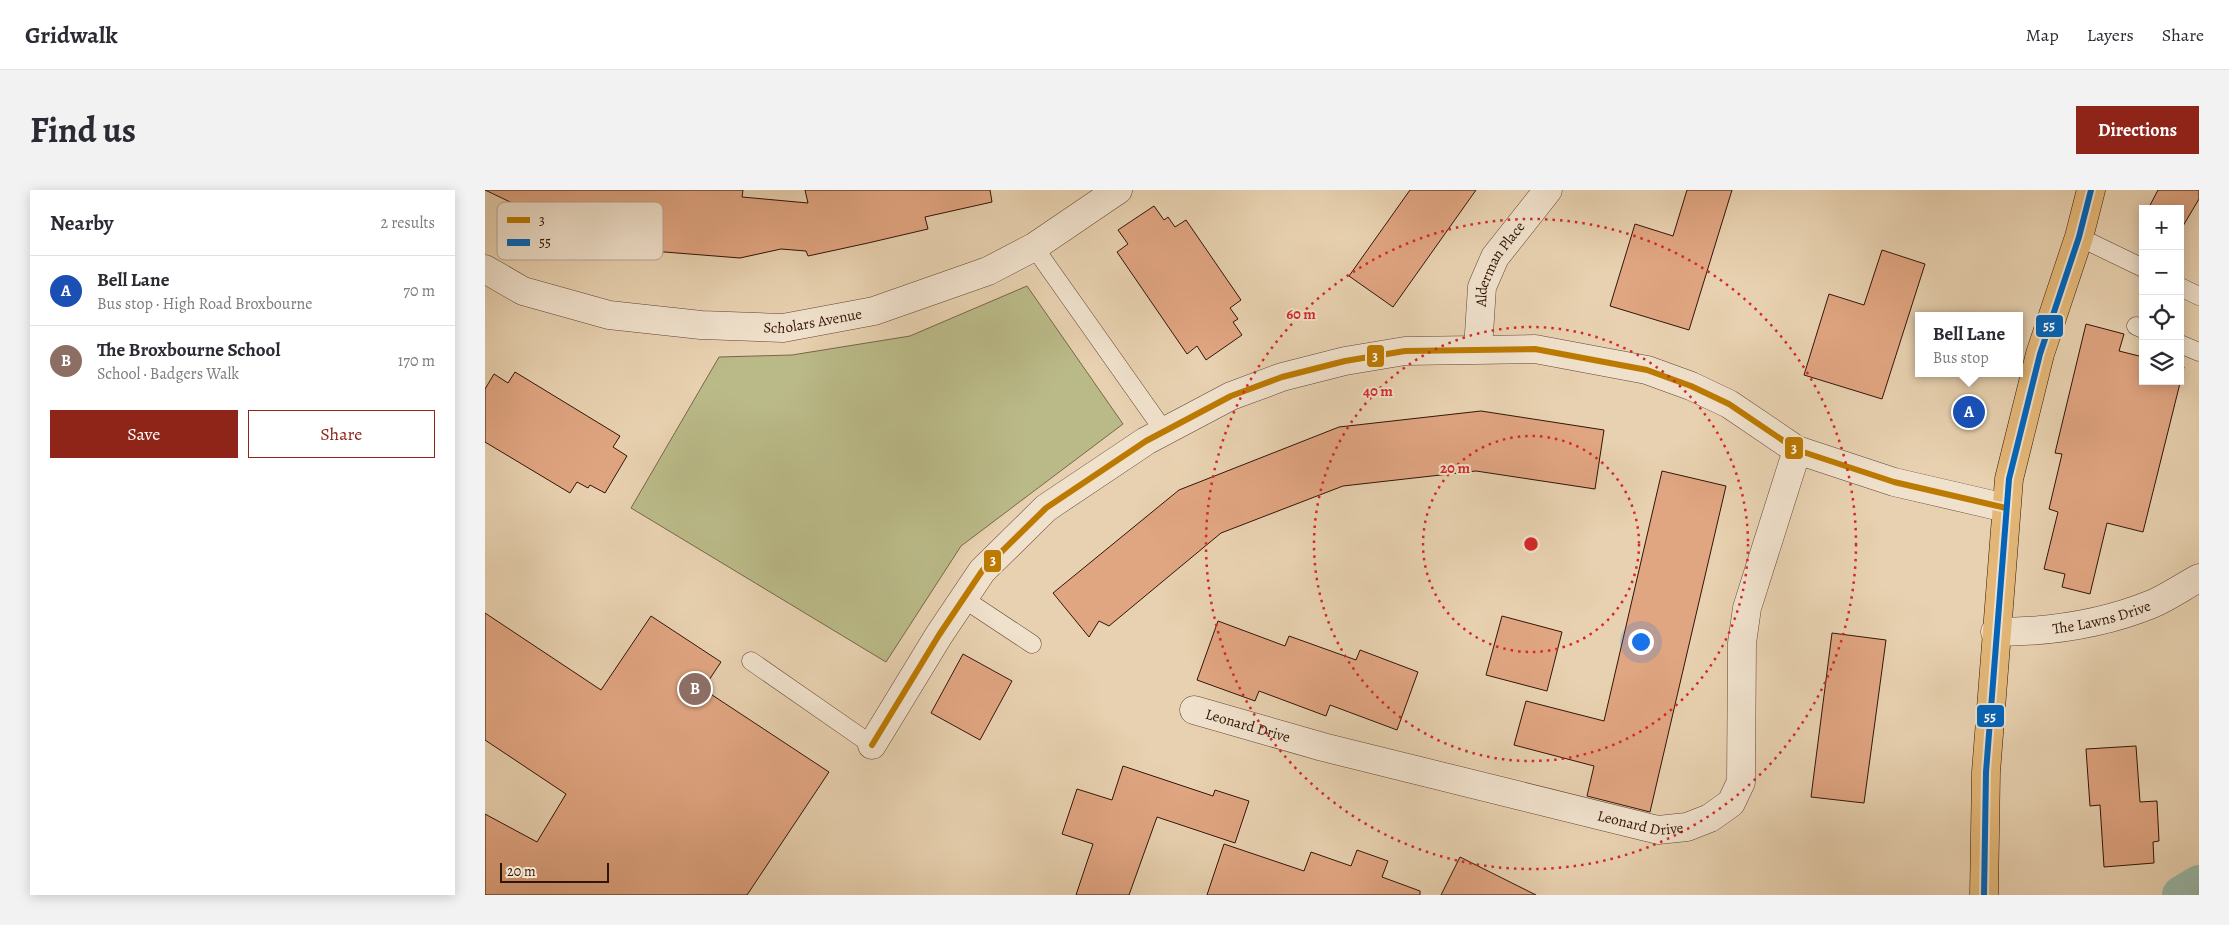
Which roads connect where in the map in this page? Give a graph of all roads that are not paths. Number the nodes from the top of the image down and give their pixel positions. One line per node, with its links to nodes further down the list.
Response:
1 (1118, 190): 5 (street, Scholars Avenue)
2 (1548, 190): 11 (street, Alderman Place)
3 (2091, 190): 4 (main road)
4 (2079, 236): 6 (lane); 15 (main road)
5 (1034, 247): 7 (street, Scholars Avenue); 13 (lane)
6 (2139, 266)
7 (485, 269)
8 (2184, 289): 9 (lane)
9 (2199, 296)
10 (2184, 346): 12 (lane)
11 (1478, 349): 13 (street); 14 (street)
12 (2199, 352)
13 (1164, 431): 17 (street)
14 (1797, 450): 15 (street); 21 (street, Leonard Drive)
15 (2006, 508): 18 (main road)
16 (2199, 578): 18 (street, The Lawns Drive)
17 (964, 599): 19 (lane); 22 (street)
18 (1995, 632): 23 (main road)
19 (1033, 644)
20 (751, 661): 22 (lane)
21 (1194, 710)
22 (872, 745)
23 (1984, 895)

